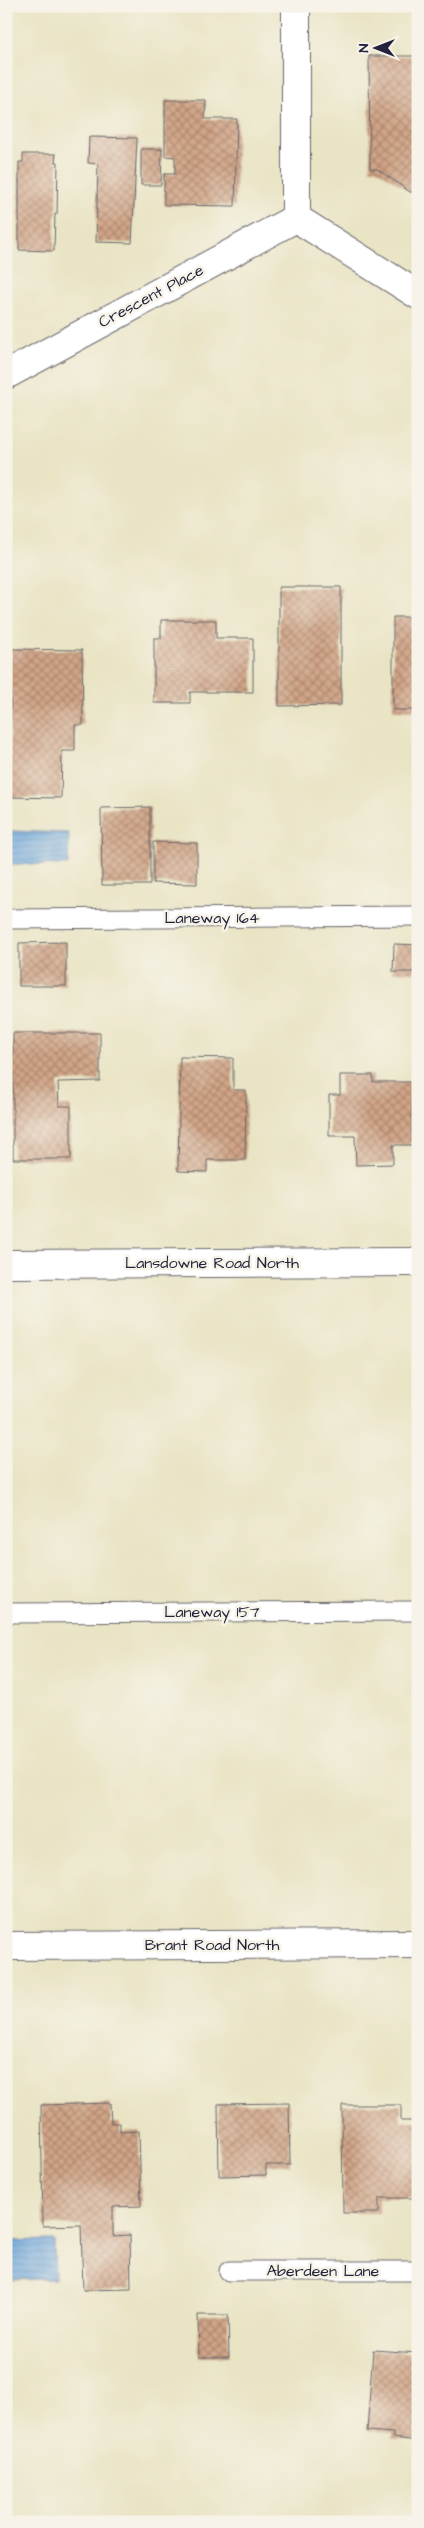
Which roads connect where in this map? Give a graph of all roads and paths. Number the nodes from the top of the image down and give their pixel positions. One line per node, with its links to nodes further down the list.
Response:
1 (296, 6): 2 (street)
2 (296, 218): 3 (street); 4 (street, Crescent Place)
3 (418, 295)
4 (6, 375)
5 (418, 916): 6 (lane, Laneway 164)
6 (6, 920)
7 (418, 1262): 8 (street, Lansdowne Road North)
8 (6, 1264)
9 (418, 1611): 10 (lane, Laneway 157)
10 (6, 1613)
11 (418, 1944): 12 (street, Brant Road North)
12 (6, 1946)
13 (229, 2271): 14 (lane, Aberdeen Lane)
14 (418, 2271)

